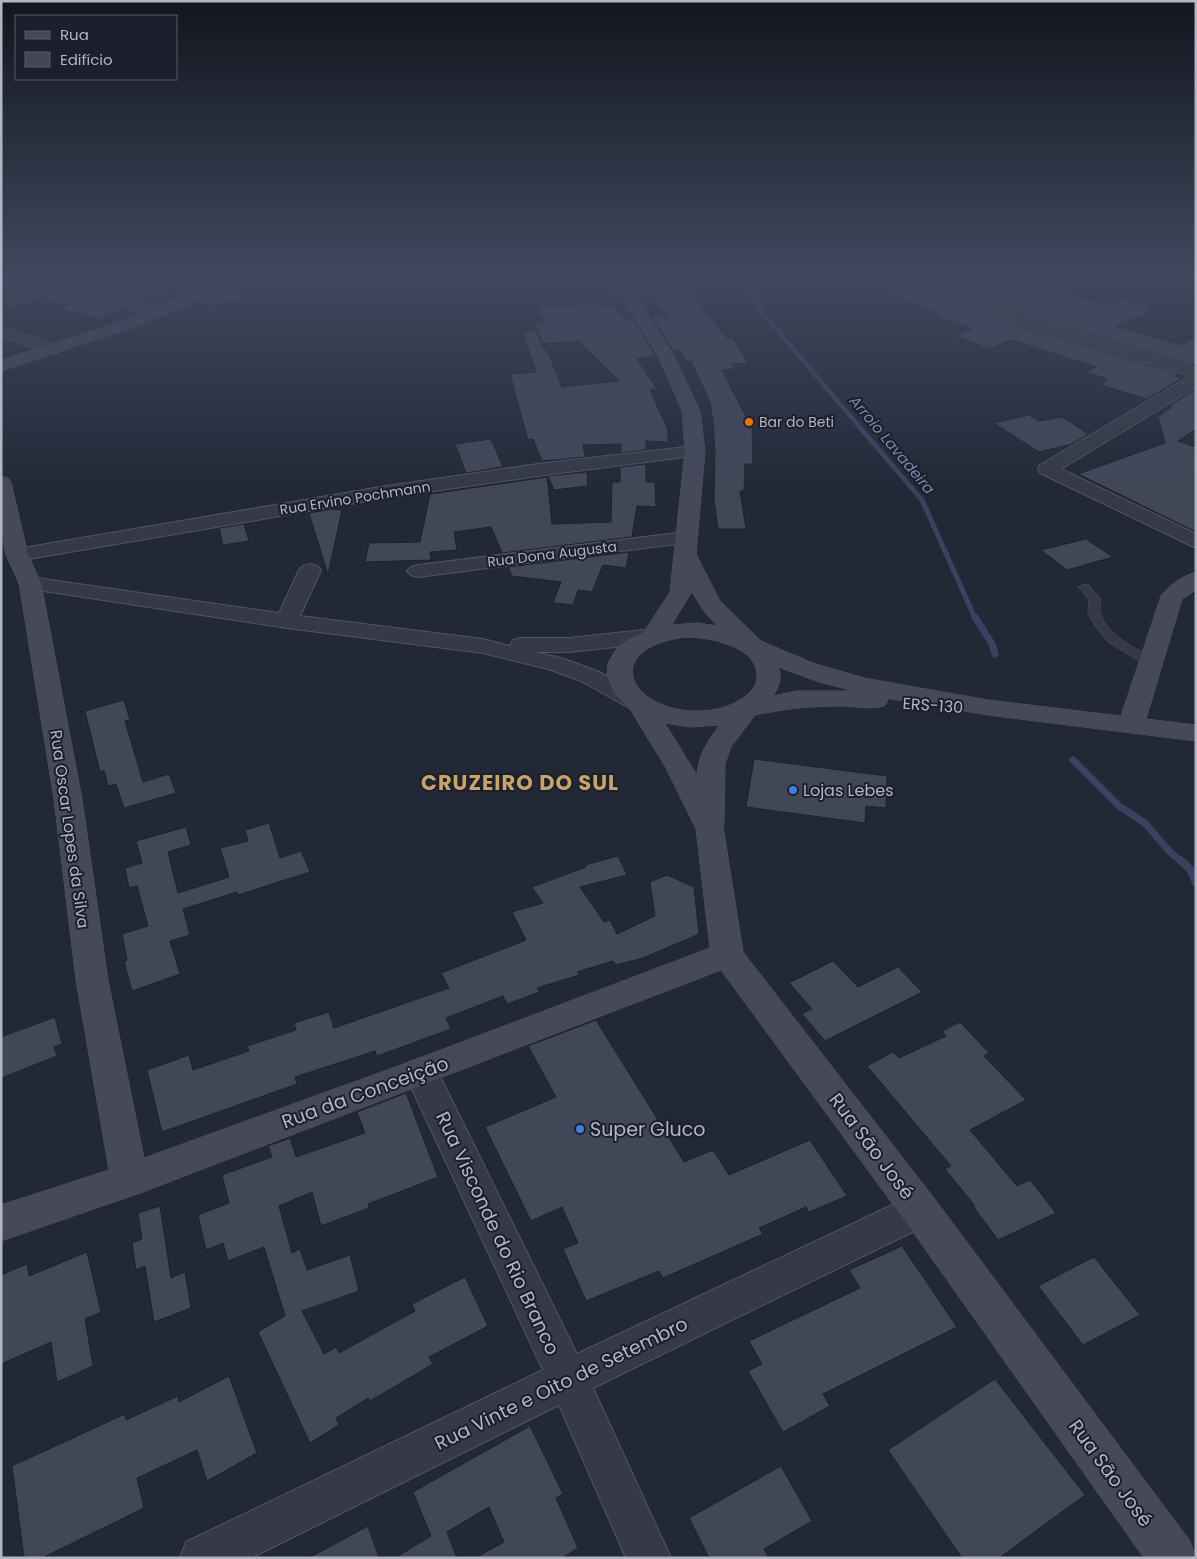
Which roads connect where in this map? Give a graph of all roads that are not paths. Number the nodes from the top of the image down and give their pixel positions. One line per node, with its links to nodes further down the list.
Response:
1 (43, 346): 5 (street)
2 (62, 346): 5 (main road)
3 (660, 346): 9 (main road)
4 (1106, 346): 7 (street)
5 (53, 349): 6 (main road)
6 (1, 366)
7 (1196, 373)
8 (1196, 380): 11 (street)
9 (695, 451): 12 (main road); 13 (street, Rua Ervino Pochmann)
10 (1, 482): 13 (main road, Rua Oscar Lopes da Silva)
11 (1196, 542)
12 (685, 546): 15 (street, Rua Dona Augusta); 20 (main road); 22 (main road)
13 (17, 556): 16 (main road, Rua Oscar Lopes da Silva)
14 (310, 570): 19 (street)
15 (418, 571)
16 (30, 583): 19 (street); 32 (main road, Rua Oscar Lopes da Silva)
17 (1191, 586): 23 (main road)
18 (1085, 587): 23 (lane)
19 (287, 621): 21 (street)
20 (653, 636): 21 (street); 22 (main road); 24 (main road)
21 (483, 646): 24 (street)
22 (753, 648): 25 (main road); 26 (main road, ERS-130)
23 (1150, 662): 27 (main road)
24 (640, 704): 25 (main road); 29 (main road, Rua São José)
25 (746, 709): 26 (main road, ERS-130); 29 (main road)
26 (999, 710): 27 (main road)
27 (1131, 726): 28 (main road)
28 (1196, 734)
29 (710, 829): 30 (main road, Rua São José)
30 (727, 955): 31 (main road, Rua da Conceição); 33 (main road, Rua São José)
31 (421, 1072): 32 (main road, Rua da Conceição); 35 (street, Rua Visconde do Rio Branco)
32 (130, 1180): 34 (main road, Rua da Conceição)
33 (920, 1210): 35 (street, Rua Vinte e Oito de Setembro); 38 (main road, Rua São José)
34 (1, 1223)
35 (568, 1379): 36 (street, Rua Vinte e Oito de Setembro); 37 (street, Rua Visconde do Rio Branco)
36 (202, 1558)
37 (649, 1558)
38 (1173, 1558)

